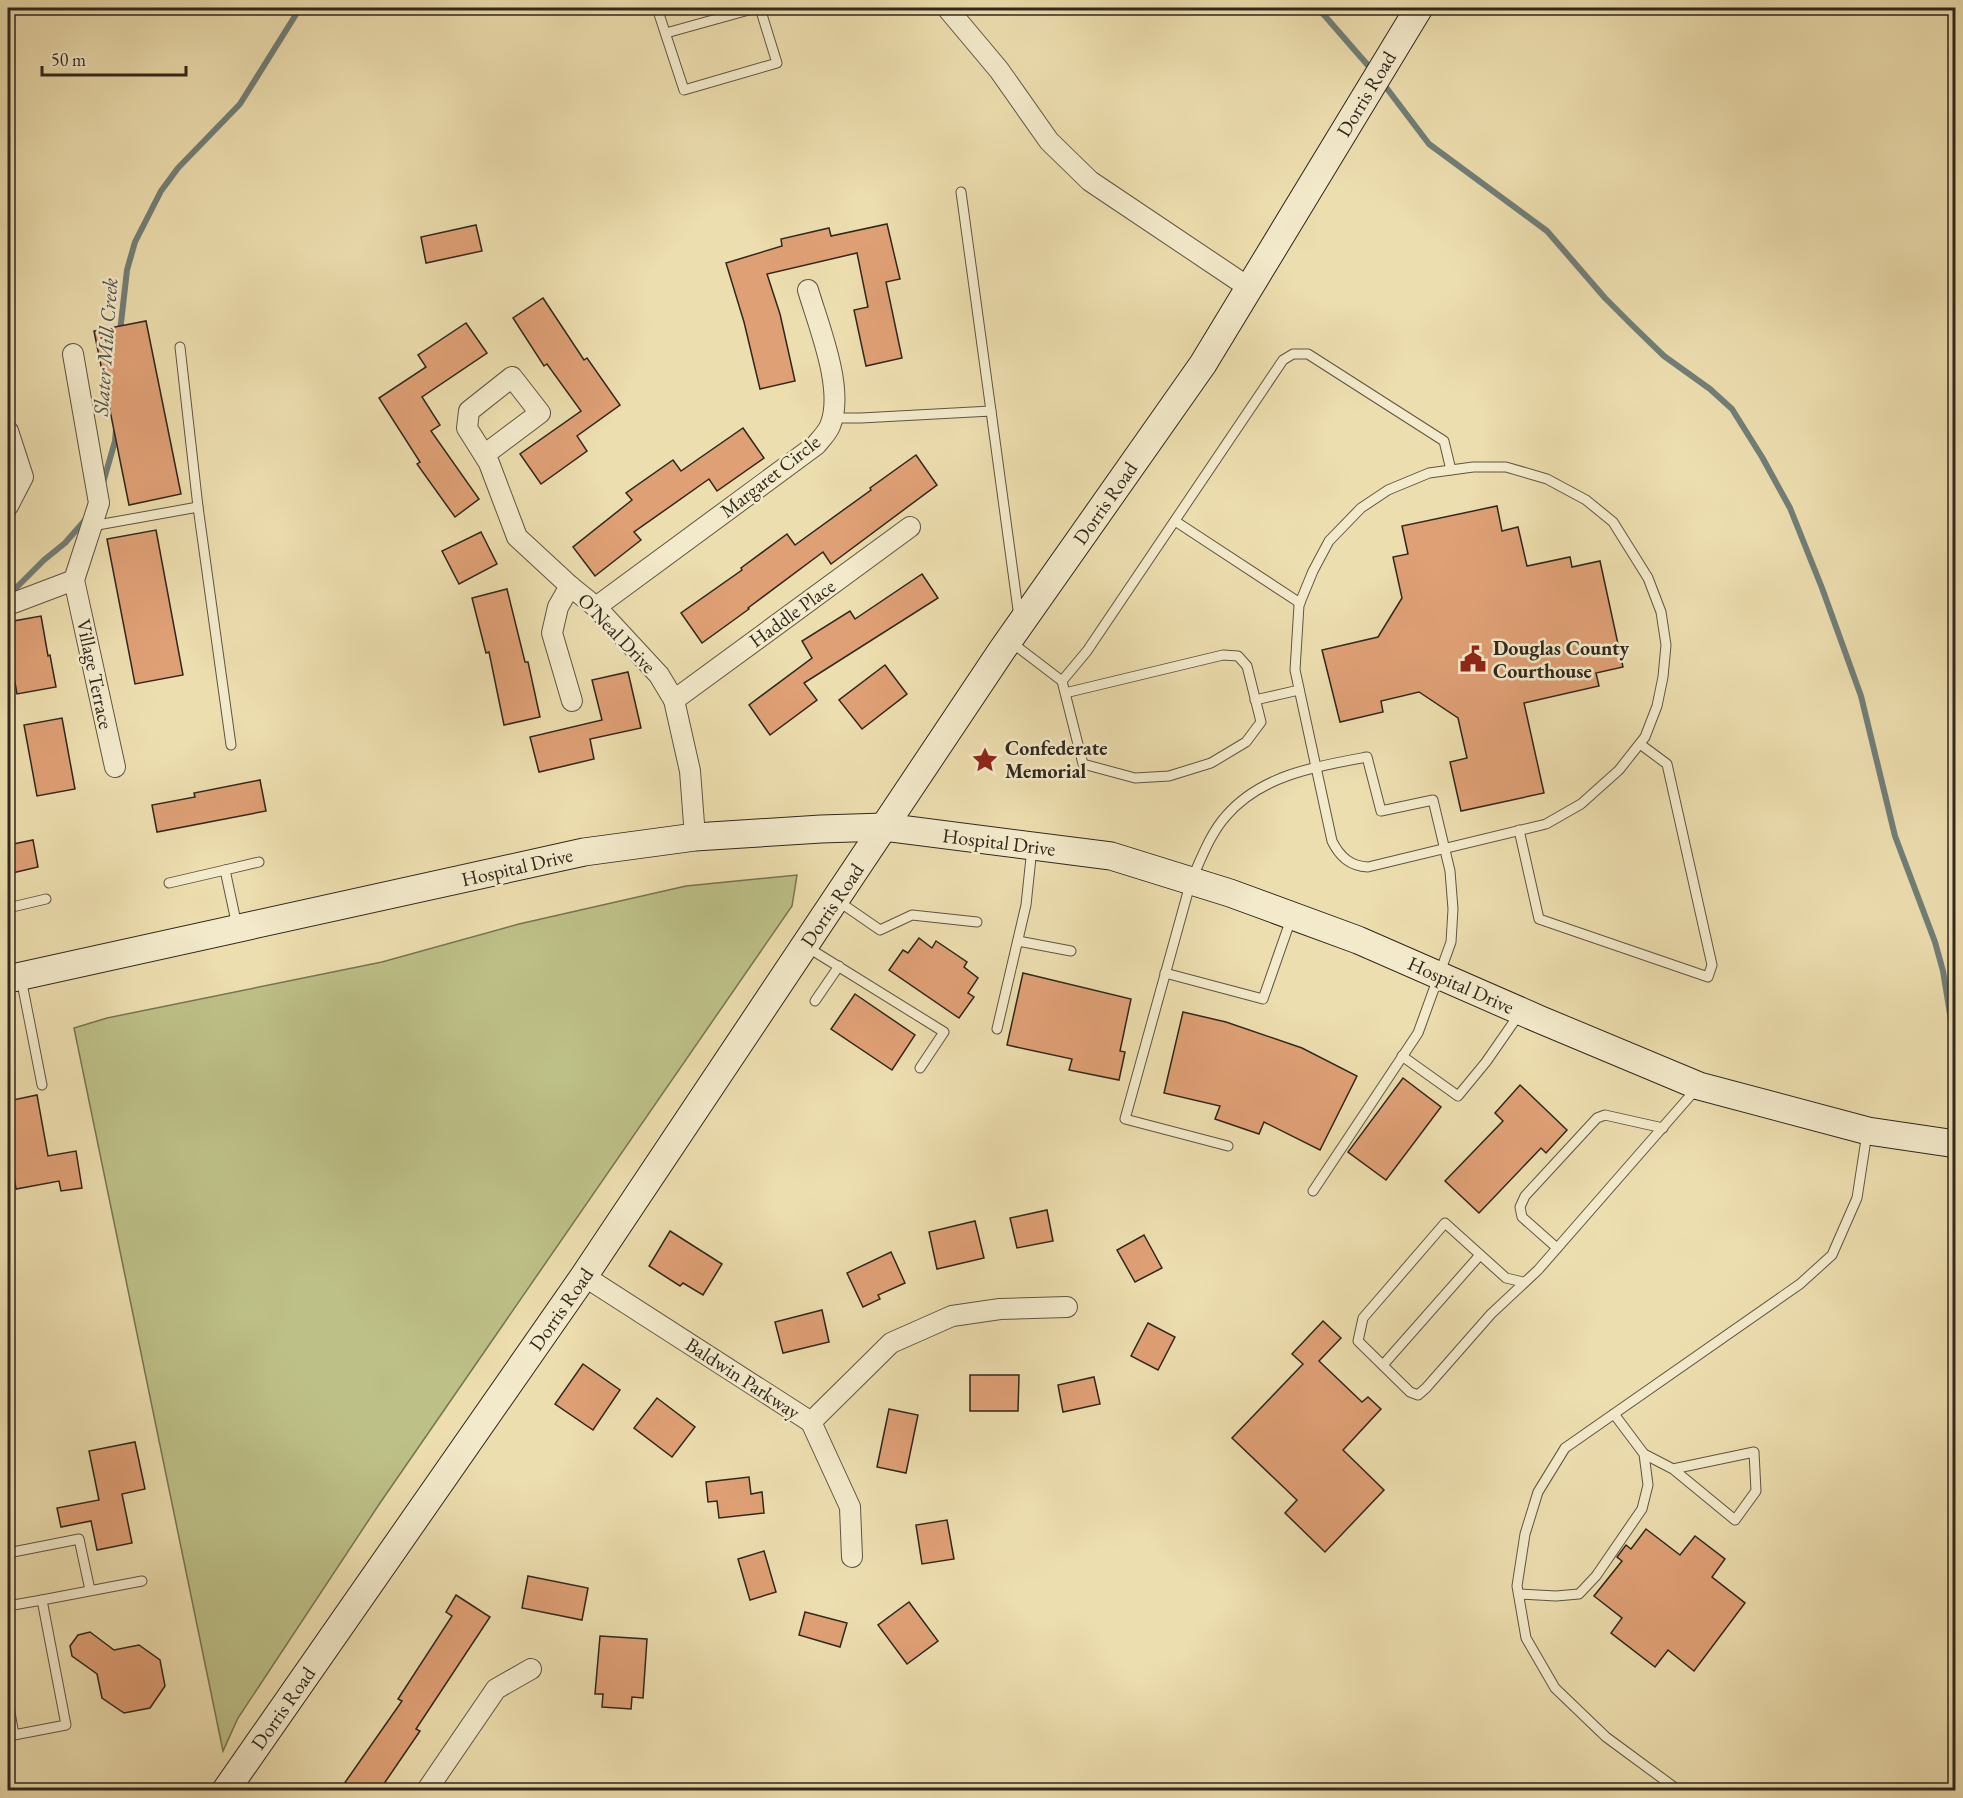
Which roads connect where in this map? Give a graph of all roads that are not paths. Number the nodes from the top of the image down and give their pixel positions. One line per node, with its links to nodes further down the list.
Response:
1 (657, 8): 5 (lane)
2 (758, 8): 5 (lane); 5 (lane)
3 (948, 8): 7 (street)
4 (1419, 8): 7 (street, Dorris Road)
5 (666, 33)
6 (961, 192): 11 (lane)
7 (1248, 287): 26 (street, Dorris Road)
8 (808, 290): 12 (street, Margaret Circle)
9 (180, 347): 17 (lane)
10 (73, 354): 19 (street)
11 (991, 411): 12 (lane); 26 (lane)
12 (831, 418): 25 (street, Margaret Circle)
13 (8, 431): 16 (street)
14 (484, 455): 22 (street, O'Neal Drive)
15 (1451, 470): 18 (lane); 23 (lane); 33 (lane)
16 (8, 506)
17 (198, 507): 19 (lane); 34 (lane)
18 (1175, 520): 23 (lane); 27 (lane)
19 (92, 526): 21 (street)
20 (910, 527): 30 (street, Haddle Place)
21 (74, 580): 24 (street); 36 (street, Village Terrace)
22 (570, 586): 25 (street, O'Neal Drive); 32 (street)
23 (1300, 603): 28 (lane)
24 (8, 605)
25 (596, 607): 30 (street, O'Neal Drive)
26 (1014, 633): 27 (lane); 37 (street, Dorris Road)
27 (1062, 681): 29 (lane)
28 (1299, 690): 31 (lane); 35 (lane)
29 (1065, 693): 31 (lane); 31 (lane)
30 (674, 700): 39 (street, O'Neal Drive)
31 (1255, 700)
32 (572, 701)
33 (1640, 744): 38 (lane); 38 (lane)
34 (231, 745)
35 (1316, 766): 41 (lane); 41 (lane); 44 (lane)
36 (115, 767)
37 (884, 827): 39 (street, Hospital Drive); 40 (street, Hospital Drive); 47 (street, Dorris Road)
38 (1520, 830): 41 (lane)
39 (695, 837): 51 (street, Hospital Drive)
40 (1033, 846): 44 (street, Hospital Drive); 52 (lane)
41 (1445, 849): 57 (lane)
42 (259, 862): 43 (lane)
43 (225, 870): 45 (lane); 51 (lane)
44 (1191, 881): 49 (street, Hospital Drive); 56 (lane)
45 (169, 883)
46 (46, 899): 48 (lane)
47 (836, 900): 50 (lane); 53 (street, Dorris Road)
48 (8, 908)
49 (1292, 916): 56 (lane); 57 (street, Hospital Drive)
50 (977, 922)
51 (237, 929): 58 (street, Hospital Drive)
52 (1018, 941): 54 (lane); 61 (lane)
53 (805, 945): 55 (lane); 73 (street, Dorris Road)
54 (1071, 951)
55 (838, 966): 59 (lane); 63 (lane)
56 (1165, 972): 69 (lane)
57 (1438, 975): 60 (street, Hospital Drive); 62 (lane)
58 (14, 977): 64 (lane)
59 (815, 1001)
60 (1521, 1011): 62 (lane); 65 (street, Hospital Drive)
61 (997, 1029)
62 (1402, 1056): 70 (lane)
63 (920, 1068)
64 (42, 1085)
65 (1699, 1086): 66 (lane); 67 (street, Hospital Drive)
66 (1663, 1128): 71 (lane); 71 (lane)
67 (1868, 1131): 68 (street, Hospital Drive); 77 (lane)
68 (1956, 1144)
69 (1227, 1146)
70 (1313, 1191)
71 (1557, 1248): 74 (lane)
72 (1480, 1255): 74 (lane); 76 (lane); 76 (lane)
73 (584, 1276): 78 (street, Baldwin Parkway); 90 (street, Dorris Road)
74 (1523, 1282): 76 (lane)
75 (1067, 1307): 78 (street)
76 (1383, 1365)
77 (1614, 1414): 79 (lane); 85 (lane)
78 (811, 1422): 82 (street, Baldwin Parkway)
79 (1644, 1454): 80 (lane); 85 (lane)
80 (1672, 1469): 80 (lane)
81 (8, 1553): 84 (lane)
82 (852, 1557)
83 (142, 1581): 84 (lane)
84 (90, 1590): 86 (lane)
85 (1519, 1594): 92 (lane)
86 (42, 1600): 87 (lane); 89 (lane)
87 (8, 1606)
88 (531, 1669): 91 (street)
89 (8, 1701)
90 (226, 1791)
91 (427, 1791)
92 (1678, 1791)

